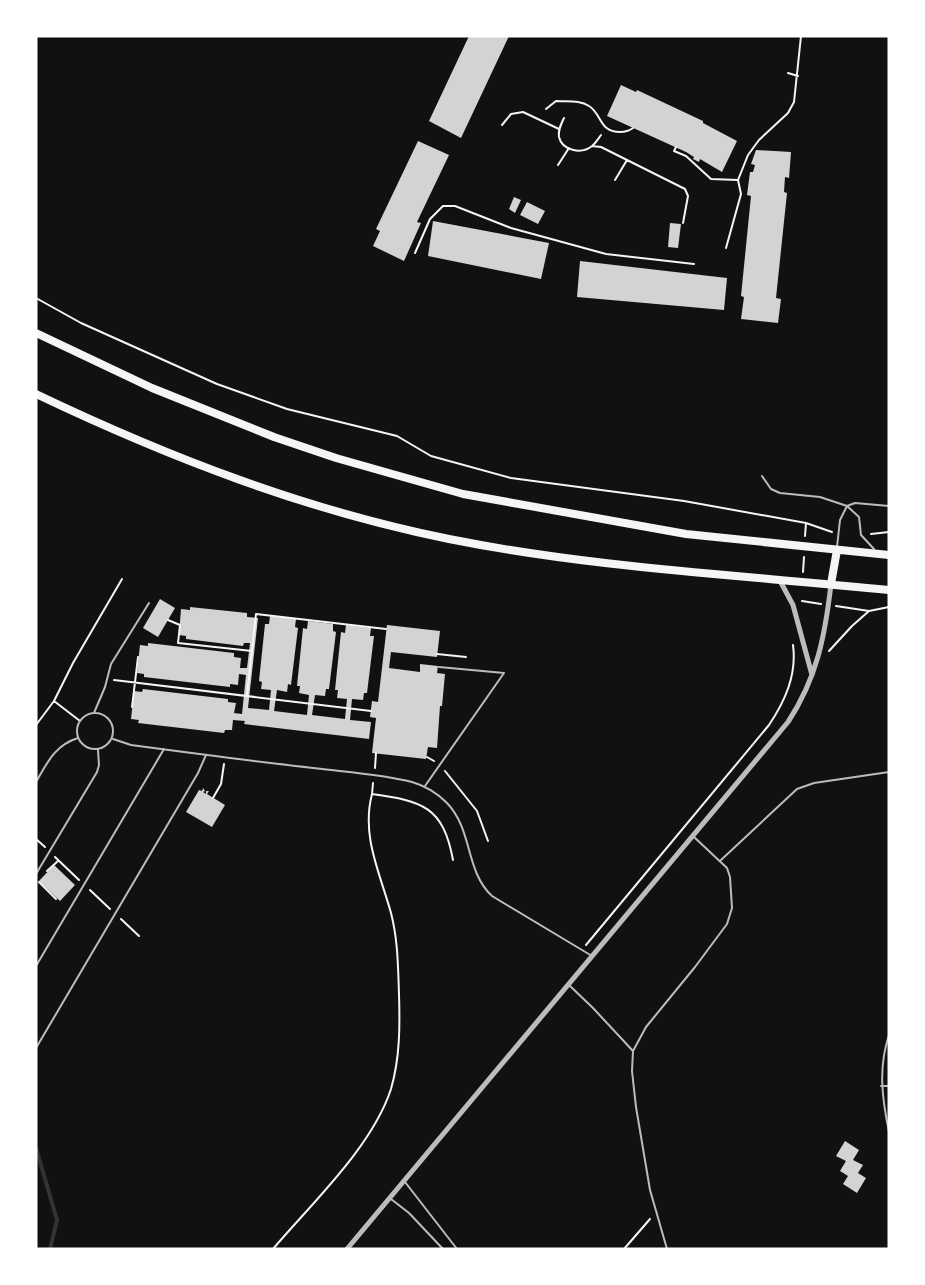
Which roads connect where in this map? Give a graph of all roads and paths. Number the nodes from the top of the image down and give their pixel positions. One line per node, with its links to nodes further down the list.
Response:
1 (801, 36): 3 (path)
2 (788, 73): 3 (path)
3 (798, 76): 16 (path)
4 (546, 109): 7 (path)
5 (564, 118): 8 (path)
6 (502, 125): 8 (path)
7 (633, 128)
8 (559, 129): 12 (path)
9 (601, 135): 10 (path)
10 (592, 146): 12 (path); 13 (path)
11 (676, 147): 16 (path)
12 (569, 148): 14 (path)
13 (627, 160): 15 (path); 17 (path)
14 (558, 165)
15 (615, 180)
16 (738, 180): 18 (path)
17 (683, 223)
18 (726, 248)
19 (415, 253): 20 (path)
20 (694, 264)
21 (36, 298): 27 (path)
22 (36, 333): 31 (highway)
23 (36, 394): 36 (highway)
24 (762, 476): 25 (lane)
25 (847, 506): 26 (lane); 29 (lane); 30 (lane)
26 (889, 506)
27 (806, 522): 29 (path); 31 (path)
28 (888, 532): 30 (path)
29 (839, 535): 32 (lane)
30 (861, 535): 33 (lane)
31 (804, 548): 32 (highway); 37 (path)
32 (837, 550): 33 (highway); 38 (highway)
33 (878, 554): 34 (highway)
34 (889, 555)
35 (122, 579): 56 (path)
36 (778, 579): 37 (highway); 41 (street)
37 (802, 582): 38 (highway); 41 (path)
38 (831, 584): 39 (highway); 50 (street)
39 (889, 590)
40 (149, 603): 53 (lane)
41 (793, 605): 52 (street)
42 (889, 608): 50 (path)
43 (168, 620): 46 (path)
44 (386, 629): 46 (path)
45 (793, 640): 86 (path)
46 (252, 651): 55 (path)
47 (437, 654): 49 (path)
48 (138, 657): 54 (path)
49 (466, 657)
50 (817, 663): 52 (street)
51 (439, 667): 70 (lane)
52 (812, 676): 77 (street)
53 (107, 680): 54 (path); 59 (lane)
54 (135, 683): 55 (path); 57 (path)
55 (247, 696): 58 (path)
56 (54, 701): 60 (path); 61 (path)
57 (132, 707)
58 (370, 711)
59 (94, 713): 60 (lane); 63 (lane)
60 (80, 721): 62 (lane)
61 (36, 725)
62 (78, 738): 65 (lane); 73 (lane)
63 (112, 739): 64 (lane); 65 (lane)
64 (164, 749): 67 (lane); 88 (lane)
65 (98, 750): 82 (lane)
66 (376, 753): 72 (path)
67 (206, 755): 68 (lane); 91 (lane)
68 (225, 757): 72 (lane); 76 (path)
69 (427, 757): 70 (path)
70 (439, 764): 74 (lane); 78 (path)
71 (889, 772): 81 (lane)
72 (374, 776): 74 (lane); 75 (path)
73 (36, 782)
74 (425, 786): 86 (lane)
75 (372, 794): 80 (path); 99 (path)
76 (213, 798)
77 (693, 835): 81 (lane); 87 (street)
78 (488, 841)
79 (58, 860): 83 (path)
80 (453, 860)
81 (721, 860): 92 (lane)
82 (36, 874)
83 (45, 874)
84 (38, 881): 85 (path)
85 (56, 899)
86 (582, 949): 87 (lane)
87 (592, 956): 89 (street)
88 (36, 966)
89 (568, 984): 92 (lane); 96 (street)
90 (889, 1035): 93 (lane)
91 (36, 1048)
92 (633, 1051): 98 (lane)
93 (881, 1086): 94 (lane); 95 (lane)
94 (889, 1086)
95 (889, 1131)
96 (403, 1180): 97 (street); 102 (lane)
97 (389, 1197): 100 (street); 101 (lane)
98 (658, 1217): 103 (path); 104 (lane)
99 (273, 1249)
100 (347, 1249)
101 (443, 1249)
102 (457, 1249)
103 (624, 1249)
104 (667, 1249)

